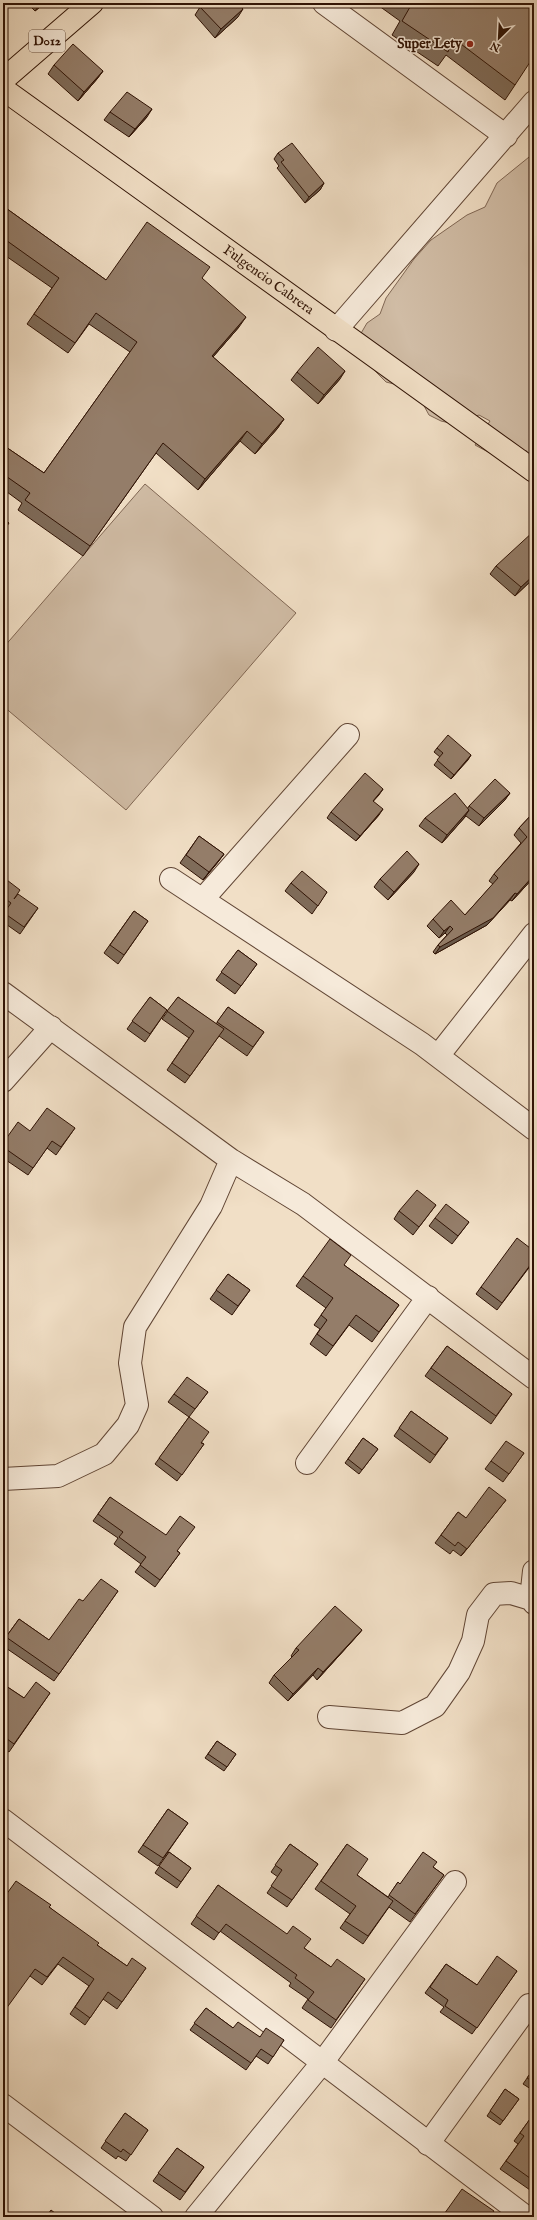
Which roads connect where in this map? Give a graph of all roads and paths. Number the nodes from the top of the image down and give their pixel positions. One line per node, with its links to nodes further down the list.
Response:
1 (92, 3): 3 (main road, D012)
2 (324, 3): 6 (street)
3 (3, 80)
4 (3, 90): 7 (main road, Fulgencio Cabrera)
5 (534, 102): 6 (street)
6 (506, 136): 7 (street)
7 (336, 330): 8 (main road, Fulgencio Cabrera)
8 (534, 471)
9 (348, 735): 11 (street)
10 (171, 879): 11 (street)
11 (203, 899): 15 (street)
12 (534, 934): 15 (street)
13 (3, 993): 14 (street)
14 (51, 1027): 16 (street); 18 (street)
15 (438, 1056): 17 (street)
16 (3, 1081)
17 (534, 1129)
18 (231, 1160): 19 (street); 22 (street)
19 (428, 1297): 20 (street); 21 (street)
20 (534, 1378)
21 (307, 1463)
22 (3, 1478)
23 (534, 1571): 24 (street)
24 (533, 1601): 25 (street)
25 (329, 1717)
26 (3, 1820): 29 (street)
27 (455, 1882): 29 (street)
28 (529, 2005): 31 (street)
29 (322, 2063): 31 (street); 33 (street)
30 (3, 2105): 32 (street)
31 (428, 2144): 34 (street)
32 (152, 2217)
33 (196, 2217)
34 (526, 2217)

